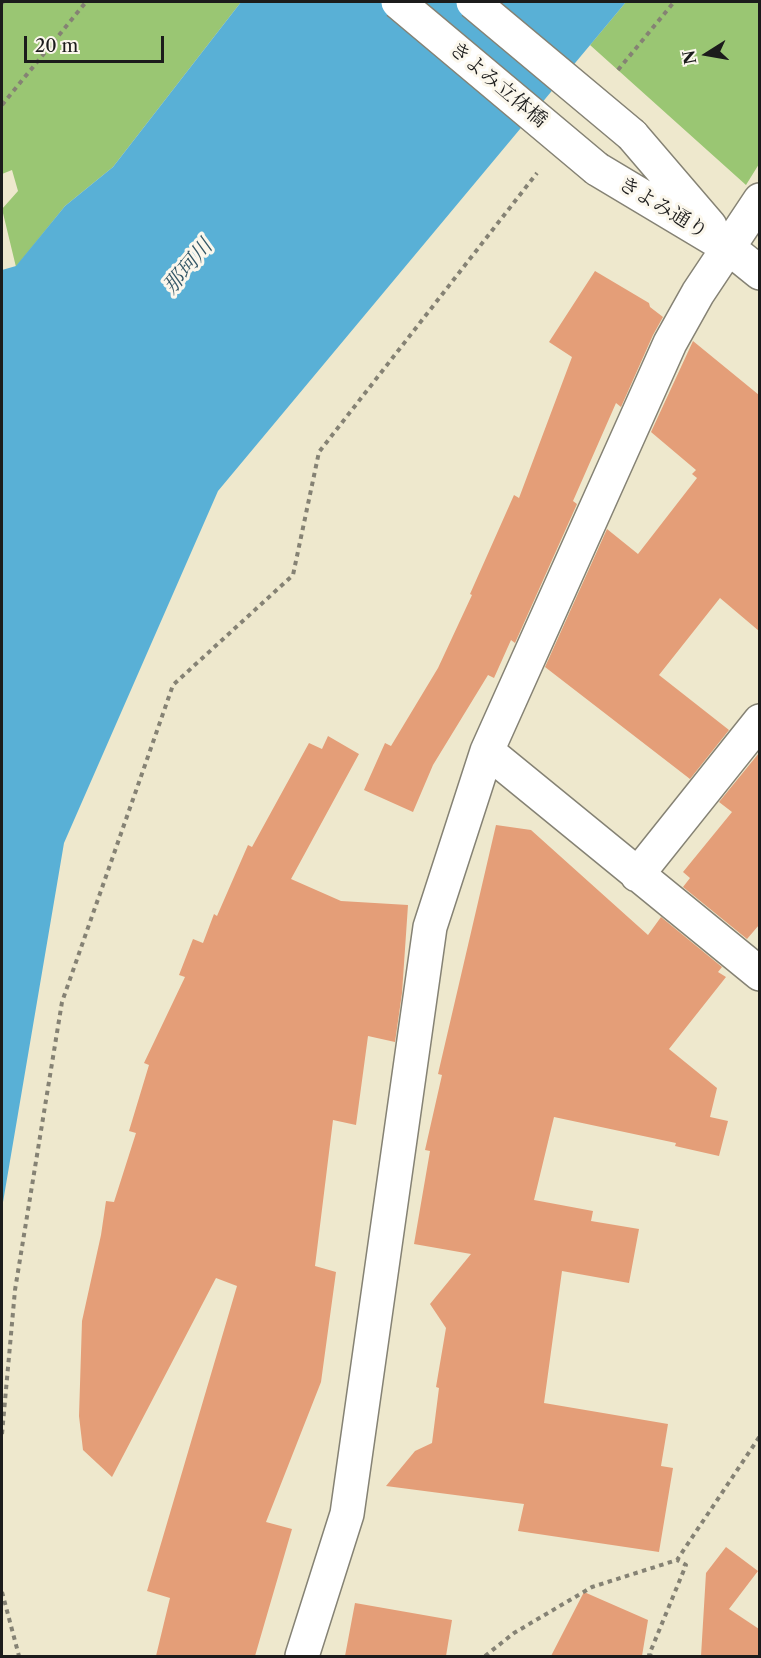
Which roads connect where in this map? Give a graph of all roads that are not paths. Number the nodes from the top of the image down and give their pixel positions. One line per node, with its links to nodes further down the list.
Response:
1 (398, 2): 3 (street, きよみ立体橋, bridge)
2 (473, 2): 5 (street, きよみ通り, bridge)
3 (597, 169): 5 (street, きよみ通り)
4 (759, 200): 5 (street)
5 (729, 248): 6 (street, きよみ通り); 8 (street)
6 (759, 273)
7 (759, 721): 9 (street)
8 (487, 751): 9 (street); 11 (street)
9 (637, 875): 10 (street)
10 (759, 974)
11 (302, 1656)

